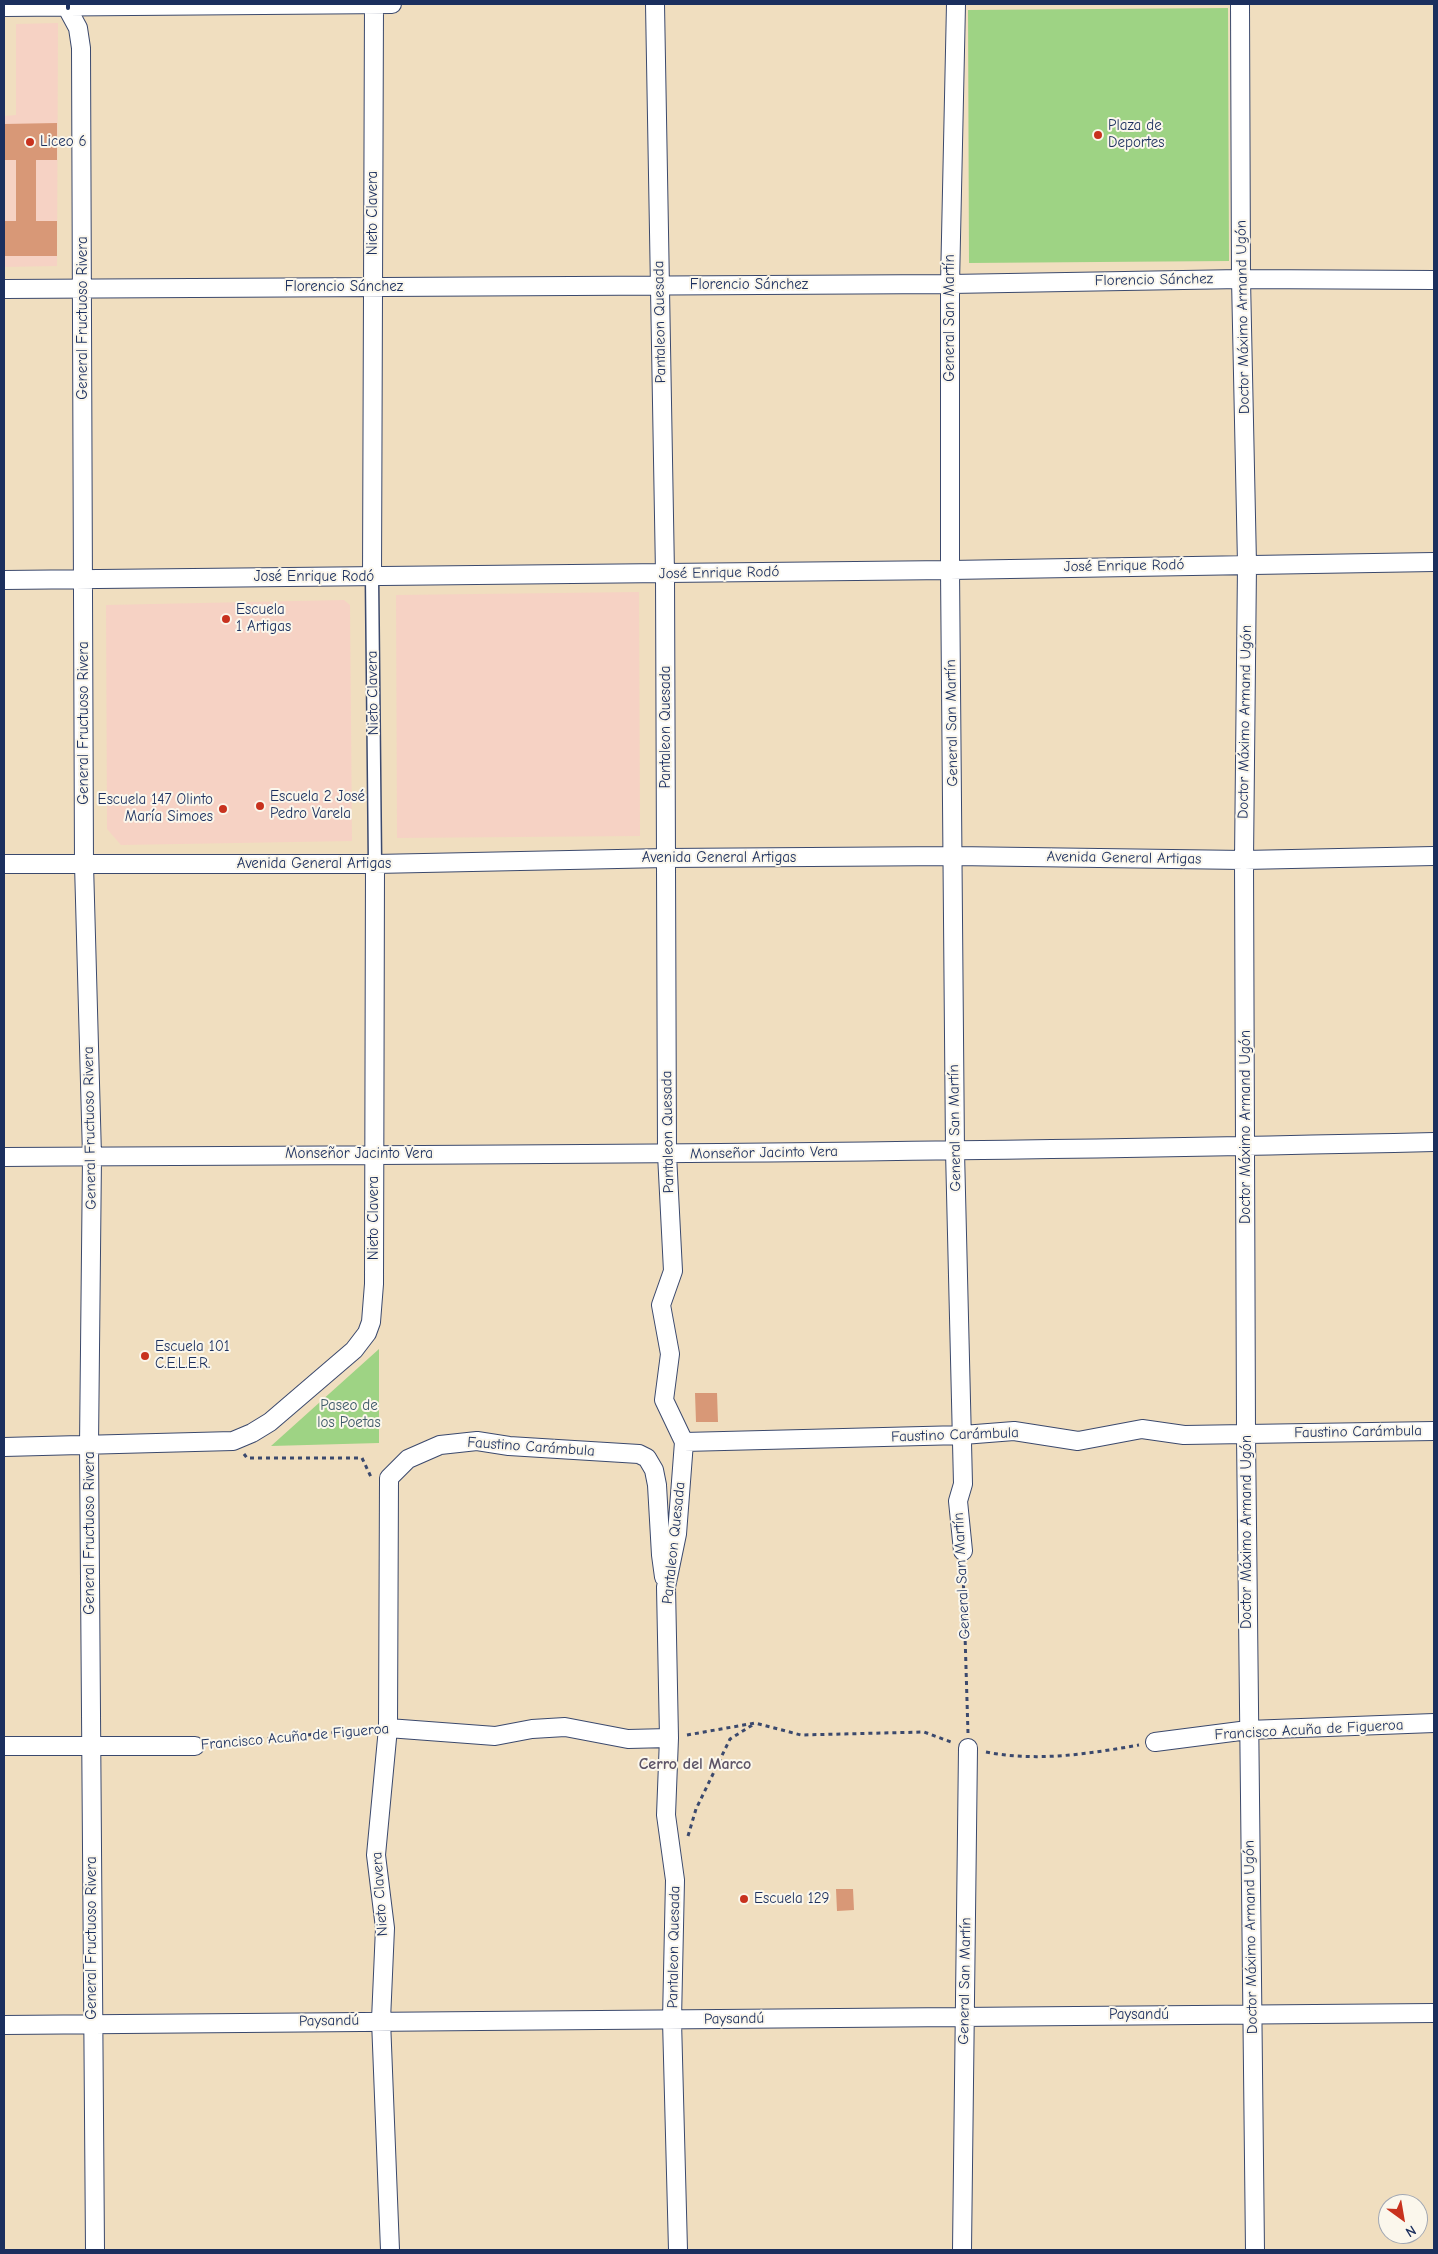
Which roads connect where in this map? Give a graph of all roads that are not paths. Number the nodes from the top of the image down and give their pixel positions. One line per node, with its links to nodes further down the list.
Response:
1 (374, 4): 2 (street); 6 (street); 12 (street, Nieto Clavera)
2 (392, 4)
3 (655, 4): 11 (street, Pantaleon Quesada)
4 (956, 4): 10 (street, General San Martín)
5 (1240, 4): 8 (street, Doctor Máximo Armand Ugón)
6 (66, 6): 7 (street); 13 (street, General Fructuoso Rivera)
7 (4, 7)
8 (1241, 279): 9 (street, Florencio Sánchez); 10 (street, Florencio Sánchez); 16 (street, Doctor Máximo Armand Ugón)
9 (1434, 280)
10 (950, 284): 11 (street, Florencio Sánchez); 17 (street, General San Martín)
11 (659, 286): 12 (street, Florencio Sánchez); 18 (street, Pantaleon Quesada)
12 (372, 287): 13 (street, Florencio Sánchez); 19 (street, Nieto Clavera)
13 (82, 288): 14 (street, Florencio Sánchez); 20 (street, General Fructuoso Rivera)
14 (4, 289)
15 (1434, 562): 16 (street, José Enrique Rodó)
16 (1247, 564): 17 (street, José Enrique Rodó); 25 (street, Doctor Máximo Armand Ugón)
17 (950, 570): 18 (street, José Enrique Rodó); 22 (street, General San Martín)
18 (665, 573): 19 (street, José Enrique Rodó); 24 (street, Pantaleon Quesada)
19 (372, 577): 20 (street, José Enrique Rodó); 28 (street, Nieto Clavera)
20 (84, 578): 21 (street, José Enrique Rodó); 27 (street, General Fructuoso Rivera)
21 (4, 580)
22 (954, 856): 24 (street, Avenida General Artigas); 25 (street, Avenida General Artigas); 31 (street, General San Martín)
23 (1434, 856): 25 (street, Avenida General Artigas)
24 (666, 858): 28 (street, Avenida General Artigas); 33 (street, Pantaleon Quesada)
25 (1244, 860): 30 (street, Doctor Máximo Armand Ugón)
26 (4, 864): 27 (street, Avenida General Artigas)
27 (84, 864): 28 (street, Avenida General Artigas); 34 (street, General Fructuoso Rivera)
28 (375, 864): 32 (street, Nieto Clavera)
29 (1434, 1142): 30 (street, Monseñor Jacinto Vera)
30 (1246, 1146): 31 (street, Monseñor Jacinto Vera); 37 (street, Doctor Máximo Armand Ugón)
31 (955, 1151): 33 (street, Monseñor Jacinto Vera); 38 (street, General San Martín)
32 (374, 1154): 33 (street, Monseñor Jacinto Vera); 34 (street, Monseñor Jacinto Vera); 40 (street, Nieto Clavera)
33 (667, 1154): 39 (street, Pantaleon Quesada)
34 (92, 1156): 35 (street, Monseñor Jacinto Vera); 40 (street, General Fructuoso Rivera)
35 (4, 1157)
36 (1434, 1431): 37 (street, Faustino Carámbula)
37 (1246, 1434): 38 (street, Faustino Carámbula); 47 (street, Doctor Máximo Armand Ugón)
38 (963, 1435): 39 (street, Faustino Carámbula); 43 (street, General San Martín)
39 (684, 1442): 44 (street, Pantaleon Quesada)
40 (89, 1446): 41 (street); 52 (street, General Fructuoso Rivera)
41 (4, 1447)
42 (388, 1478): 44 (street, Faustino Carámbula); 46 (street, Nieto Clavera)
43 (963, 1551)
44 (666, 1587): 48 (street, Pantaleon Quesada)
45 (1434, 1723): 47 (street, Francisco Acuña de Figueroa)
46 (388, 1728): 48 (street, Francisco Acuña de Figueroa); 57 (street, Nieto Clavera)
47 (1248, 1730): 49 (street, Francisco Acuña de Figueroa); 55 (street, Doctor Máximo Armand Ugón)
48 (669, 1738): 58 (street, Pantaleon Quesada)
49 (1155, 1742)
50 (4, 1746): 52 (street, Francisco Acuña de Figueroa)
51 (195, 1746): 52 (street, Francisco Acuña de Figueroa)
52 (91, 1747): 59 (street, General Fructuoso Rivera)
53 (968, 1748): 56 (street, General San Martín)
54 (1434, 2013): 55 (street, Paysandú)
55 (1252, 2015): 56 (street, Paysandú); 65 (street, Doctor Máximo Armand Ugón)
56 (965, 2016): 58 (street, Paysandú); 64 (street, General San Martín)
57 (381, 2020): 58 (street, Paysandú); 59 (street, Paysandú); 62 (street, Nieto Clavera)
58 (672, 2020): 63 (street, Pantaleon Quesada)
59 (92, 2024): 60 (street, Paysandú); 61 (street, General Fructuoso Rivera)
60 (4, 2025)
61 (95, 2250)
62 (390, 2250)
63 (678, 2250)
64 (962, 2250)
65 (1255, 2250)

